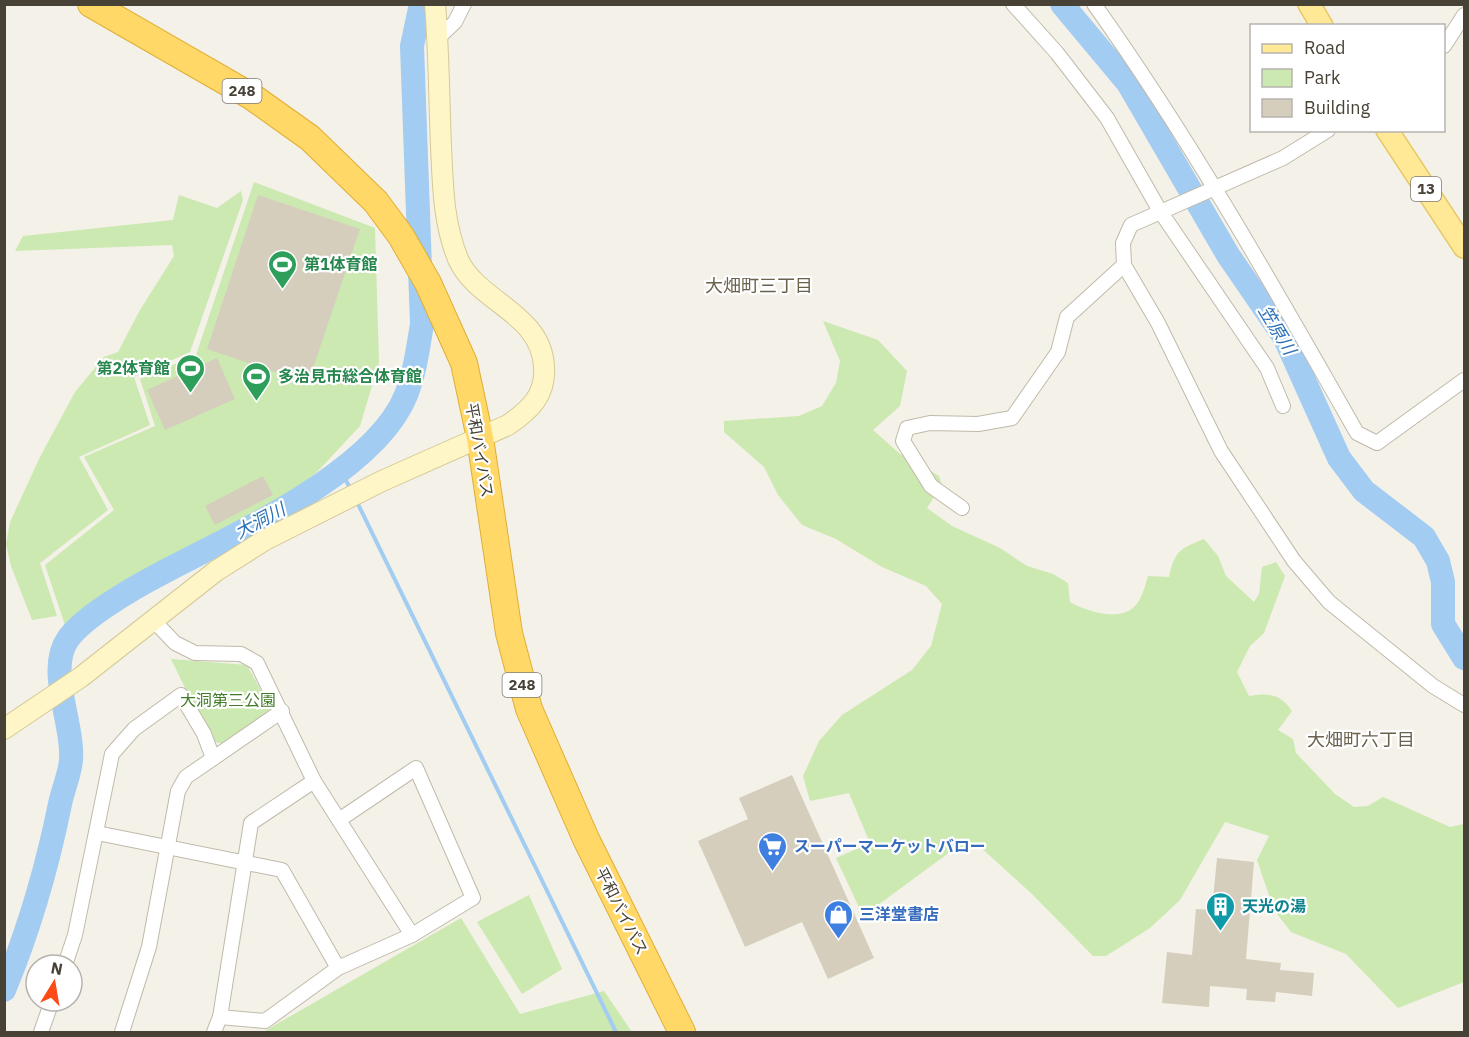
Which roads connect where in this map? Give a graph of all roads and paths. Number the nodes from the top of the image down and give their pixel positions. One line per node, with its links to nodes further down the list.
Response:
1 (90, 4): 19 (highway, 平和バイパス / 248)
2 (464, 4): 9 (street)
3 (1013, 4): 14 (street)
4 (1095, 4): 13 (street)
5 (1309, 4): 8 (main road)
6 (436, 10): 9 (street)
7 (1464, 15): 10 (street)
8 (1321, 24)
9 (437, 39): 19 (street)
10 (1445, 43)
11 (1325, 132): 13 (street)
12 (1388, 132): 15 (main road, 13)
13 (1214, 187): 14 (street); 17 (street)
14 (1160, 211): 16 (street); 18 (street)
15 (1464, 247)
16 (1124, 265): 20 (street); 22 (street)
17 (1464, 380)
18 (1283, 406)
19 (480, 438): 21 (street); 39 (highway, 平和バイパス / 248)
20 (962, 508)
21 (154, 621): 23 (street); 24 (street)
22 (1464, 705)
23 (282, 711): 25 (street); 26 (street)
24 (4, 729)
25 (213, 758): 28 (street); 29 (street)
26 (314, 781): 27 (street); 30 (street)
27 (339, 820): 31 (street); 31 (street)
28 (97, 833): 29 (street); 32 (street)
29 (169, 847): 30 (street); 37 (street)
30 (244, 861): 33 (street); 35 (street)
31 (412, 935): 33 (street)
32 (69, 953)
33 (338, 968): 35 (street)
34 (48, 1013): 36 (street)
35 (220, 1017): 38 (street)
36 (41, 1032)
37 (122, 1032)
38 (214, 1032)
39 (682, 1032)

